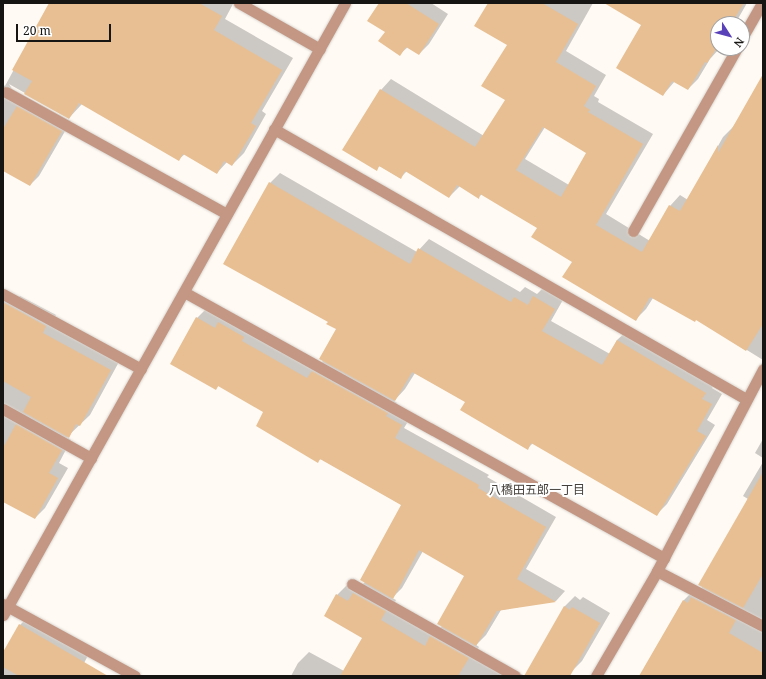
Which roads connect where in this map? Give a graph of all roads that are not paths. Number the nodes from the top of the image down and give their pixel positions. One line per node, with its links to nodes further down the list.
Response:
1 (239, 3): 5 (street)
2 (345, 3): 5 (street)
3 (762, 3): 4 (street)
4 (750, 24)
5 (320, 49): 8 (street)
6 (731, 56): 10 (street)
7 (6, 92): 9 (street)
8 (274, 129): 9 (street); 15 (street)
9 (227, 214): 11 (street)
10 (633, 231)
11 (184, 292): 13 (street); 18 (street)
12 (3, 294): 13 (street)
13 (141, 369): 17 (street)
14 (763, 369): 15 (street)
15 (746, 399): 18 (street)
16 (3, 408): 17 (street)
17 (91, 458): 21 (street)
18 (664, 558): 19 (street)
19 (657, 571): 22 (street); 25 (street)
20 (352, 584): 24 (street)
21 (5, 608): 23 (street)
22 (763, 626)
23 (135, 676)
24 (515, 676)
25 (596, 676)

